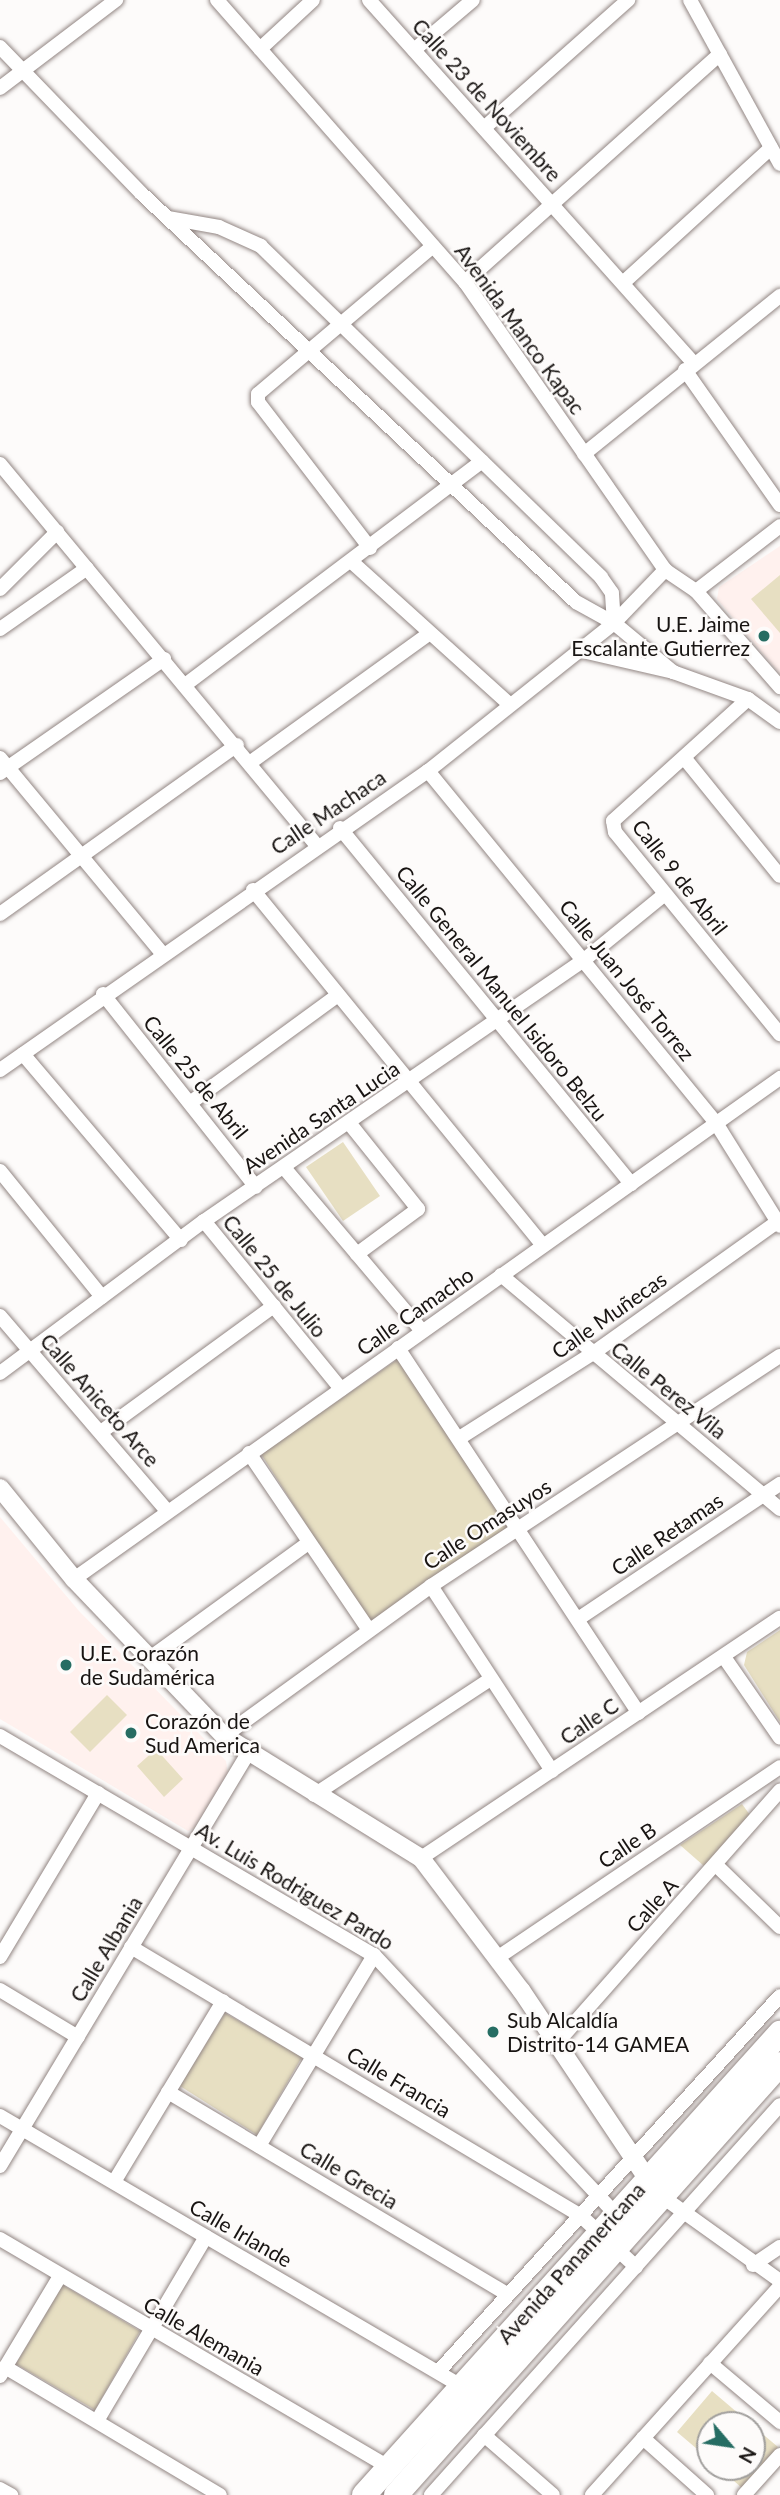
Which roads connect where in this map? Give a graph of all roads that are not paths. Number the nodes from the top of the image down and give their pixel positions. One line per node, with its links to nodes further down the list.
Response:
1 (116, 0): 12 (street)
2 (217, 0): 9 (street, Avenida Manco Kapac)
3 (313, 0): 9 (street)
4 (369, 0): 10 (street, Calle 23 de Noviembre)
5 (473, 0): 10 (street)
6 (628, 0): 14 (street)
7 (690, 0): 11 (street)
8 (0, 47): 12 (street)
9 (260, 49): 19 (street, Avenida Manco Kapac)
10 (414, 50): 14 (street, Calle 23 de Noviembre)
11 (720, 54): 15 (street); 17 (street)
12 (23, 71): 13 (street); 18 (street)
13 (0, 88)
14 (484, 128): 17 (street, Calle 23 de Noviembre)
15 (771, 148): 16 (street); 21 (street)
16 (780, 164)
17 (552, 204): 20 (street, Calle 23 de Noviembre); 21 (street)
18 (168, 218): 23 (street); 24 (street)
19 (433, 246): 20 (street, Avenida Manco Kapac); 23 (street)
20 (465, 282): 26 (street, Avenida Manco Kapac)
21 (624, 282): 25 (street)
22 (780, 296): 25 (street)
23 (341, 324): 24 (street); 27 (street)
24 (310, 349): 29 (street); 33 (street)
25 (689, 366): 26 (street); 30 (street)
26 (583, 454): 36 (street, Avenida Manco Kapac)
27 (482, 461): 29 (street); 39 (street)
28 (0, 464): 32 (street)
29 (453, 487): 33 (street); 39 (street)
30 (780, 505)
31 (780, 526): 38 (street)
32 (57, 533): 35 (street); 37 (street)
33 (370, 548): 34 (street)
34 (353, 563): 41 (street); 45 (street)
35 (87, 568): 40 (street); 43 (street)
36 (665, 570): 38 (street, Avenida Manco Kapac); 39 (street, Calle Machaca)
37 (0, 589)
38 (696, 591): 46 (street, Avenida Manco Kapac)
39 (614, 623): 42 (street, Calle Machaca); 44 (street)
40 (0, 629)
41 (427, 635): 48 (street); 52 (street)
42 (578, 650): 44 (street); 48 (street, Calle Machaca)
43 (164, 659): 45 (street); 53 (street)
44 (673, 672): 47 (street)
45 (185, 685): 50 (street)
46 (780, 687)
47 (747, 699): 49 (street); 51 (street, Calle 9 de Abril)
48 (509, 704): 54 (street, Calle Machaca)
49 (780, 722)
50 (237, 745): 52 (street); 57 (street)
51 (686, 760): 58 (street); 60 (street, Calle 9 de Abril)
52 (251, 762): 56 (street)
53 (3, 766): 57 (street)
54 (428, 771): 55 (street, Calle Machaca); 63 (street, Calle Juan José Torrez)
55 (340, 828): 56 (street, Calle Machaca); 66 (street, Calle General Manuel Isidoro Belzu)
56 (316, 844): 59 (street, Calle Machaca)
57 (82, 857): 61 (street); 62 (street)
58 (780, 876)
59 (253, 890): 62 (street, Calle Machaca); 65 (street)
60 (665, 894): 63 (street, Avenida Santa Lucia); 67 (street, Calle 9 de Abril)
61 (0, 914)
62 (162, 953): 64 (street, Calle Machaca)
63 (584, 960): 66 (street, Avenida Santa Lucia); 73 (street, Calle Juan José Torrez)
64 (103, 994): 68 (street, Calle Machaca); 72 (street, Calle 25 de Abril)
65 (338, 995): 71 (street); 72 (street)
66 (496, 1020): 71 (street, Avenida Santa Lucia); 77 (street, Calle General Manuel Isidoro Belzu)
67 (780, 1034)
68 (23, 1054): 69 (street, Calle Machaca); 81 (street)
69 (2, 1066)
70 (780, 1078): 73 (street, Calle Camacho)
71 (406, 1084): 74 (street, Avenida Santa Lucia); 82 (street)
72 (190, 1103): 78 (street, Calle 25 de Abril)
73 (716, 1123): 77 (street, Calle Camacho); 80 (street, Calle Juan José Torrez)
74 (350, 1124): 75 (street, Avenida Santa Lucia); 83 (street)
75 (286, 1170): 78 (street, Avenida Santa Lucia); 83 (street)
76 (0, 1171): 85 (street)
77 (631, 1184): 82 (street, Calle Camacho)
78 (256, 1186): 79 (street, Avenida Santa Lucia)
79 (204, 1222): 81 (street, Avenida Santa Lucia); 86 (street, Calle 25 de Julio)
80 (779, 1224): 91 (street, Calle Muñecas)
81 (181, 1240): 85 (street, Avenida Santa Lucia)
82 (543, 1246): 84 (street, Calle Camacho)
83 (357, 1254): 88 (street)
84 (501, 1275): 88 (street, Calle Camacho); 91 (street, Calle Perez Vila)
85 (102, 1297): 90 (street, Avenida Santa Lucia)
86 (274, 1306): 94 (street, Calle 25 de Julio); 96 (street)
87 (0, 1316): 90 (street, Calle Aniceto Arce)
88 (421, 1330): 89 (street, Calle Camacho)
89 (398, 1348): 94 (street, Calle Camacho); 97 (street)
90 (30, 1350): 93 (street, Avenida Santa Lucia); 96 (street, Calle Aniceto Arce)
91 (593, 1354): 95 (street, Calle Perez Vila); 97 (street, Calle Muñecas)
92 (780, 1356): 95 (street, Calle Omasuyos)
93 (0, 1373)
94 (341, 1389): 98 (street, Calle Camacho)
95 (680, 1426): 101 (street, Calle Perez Vila); 104 (street, Calle Omasuyos)
96 (101, 1432): 103 (street, Calle Aniceto Arce)
97 (461, 1437): 104 (street)
98 (249, 1453): 103 (street, Calle Camacho); 105 (street)
99 (780, 1484): 101 (street, Calle Retamas)
100 (0, 1488): 106 (street)
101 (764, 1495): 102 (street, Calle Perez Vila); 109 (street, Calle Retamas)
102 (780, 1509)
103 (167, 1511): 106 (street, Calle Camacho)
104 (517, 1528): 107 (street, Calle Omasuyos); 109 (street)
105 (309, 1543): 110 (street); 112 (street)
106 (74, 1579): 112 (street)
107 (430, 1586): 110 (street, Calle Omasuyos); 113 (street)
108 (780, 1618): 111 (street, Calle C)
109 (578, 1619): 114 (street)
110 (368, 1629): 115 (street, Calle Omasuyos)
111 (724, 1657): 114 (street, Calle C); 116 (street)
112 (150, 1658): 115 (street)
113 (489, 1680): 120 (street); 123 (street)
114 (639, 1713): 120 (street, Calle C)
115 (225, 1736): 118 (street)
116 (780, 1738)
117 (1, 1739): 122 (street, Av. Luis Rodriguez Pardo)
118 (247, 1755): 123 (street); 124 (street, Calle Albania)
119 (780, 1767): 131 (street, Calle B)
120 (552, 1771): 125 (street, Calle C)
121 (780, 1791): 126 (street, Calle A)
122 (98, 1793): 124 (street, Av. Luis Rodriguez Pardo); 130 (street)
123 (314, 1796): 125 (street)
124 (192, 1847): 128 (street, Calle Albania); 129 (street, Av. Luis Rodriguez Pardo)
125 (421, 1858): 131 (street)
126 (716, 1865): 127 (street); 137 (street, Calle A)
127 (780, 1927)
128 (131, 1947): 134 (street, Calle Francia); 136 (street, Calle Albania)
129 (374, 1955): 138 (street); 149 (street, Av. Luis Rodriguez Pardo)
130 (0, 1957)
131 (497, 1958): 137 (street)
132 (0, 1990): 136 (street)
133 (780, 1996): 145 (street)
134 (223, 2001): 138 (street, Calle Francia); 140 (street)
135 (780, 2034): 148 (highway, Avenida Panamericana)
136 (78, 2037): 143 (street, Calle Albania)
137 (554, 2046): 145 (street)
138 (313, 2055): 144 (street); 151 (street, Calle Francia)
139 (780, 2064): 148 (highway, Avenida Panamericana)
140 (168, 2092): 144 (street, Calle Grecia); 147 (street)
141 (780, 2105): 150 (street)
142 (0, 2116): 143 (street, Calle Irlande)
143 (22, 2129): 146 (street, Calle Albania); 147 (street, Calle Irlande)
144 (260, 2146): 159 (street, Calle Grecia)
145 (631, 2159): 148 (street); 149 (street)
146 (0, 2165)
147 (114, 2182): 152 (street, Calle Irlande)
148 (653, 2188): 149 (highway, Avenida Panamericana); 150 (street); 151 (highway, Avenida Panamericana)
149 (606, 2204): 151 (highway, Avenida Panamericana)
150 (683, 2214): 155 (street); 156 (street)
151 (598, 2232): 156 (street, Calle Francia); 159 (street, Avenida Panamericana); 164 (highway, Avenida Panamericana); 175 (highway, Avenida Panamericana)
152 (206, 2237): 160 (street); 163 (street, Calle Irlande)
153 (0, 2239): 157 (street, Calle Alemania)
154 (780, 2247): 155 (street)
155 (753, 2265): 158 (street)
156 (636, 2266): 167 (street)
157 (60, 2276): 160 (street, Calle Alemania); 162 (street)
158 (780, 2284): 161 (street)
159 (508, 2295): 163 (street, Avenida Panamericana)
160 (151, 2330): 165 (street); 170 (street, Calle Alemania)
161 (710, 2363): 166 (street); 168 (street)
162 (3, 2372): 165 (street)
163 (438, 2372): 164 (street, Calle Irlande)
164 (461, 2386): 170 (highway, Avenida Panamericana)
165 (97, 2421): 173 (street)
166 (780, 2422)
167 (484, 2435): 176 (street); 177 (street)
168 (643, 2438): 178 (street); 179 (street)
169 (780, 2455): 180 (street)
170 (389, 2467): 174 (highway, Avenida Panamericana)
171 (0, 2489): 172 (street)
172 (11, 2495)
173 (220, 2495)
174 (363, 2495)
175 (396, 2495)
176 (431, 2495)
177 (553, 2495)
178 (592, 2495)
179 (707, 2495)
180 (744, 2495)

